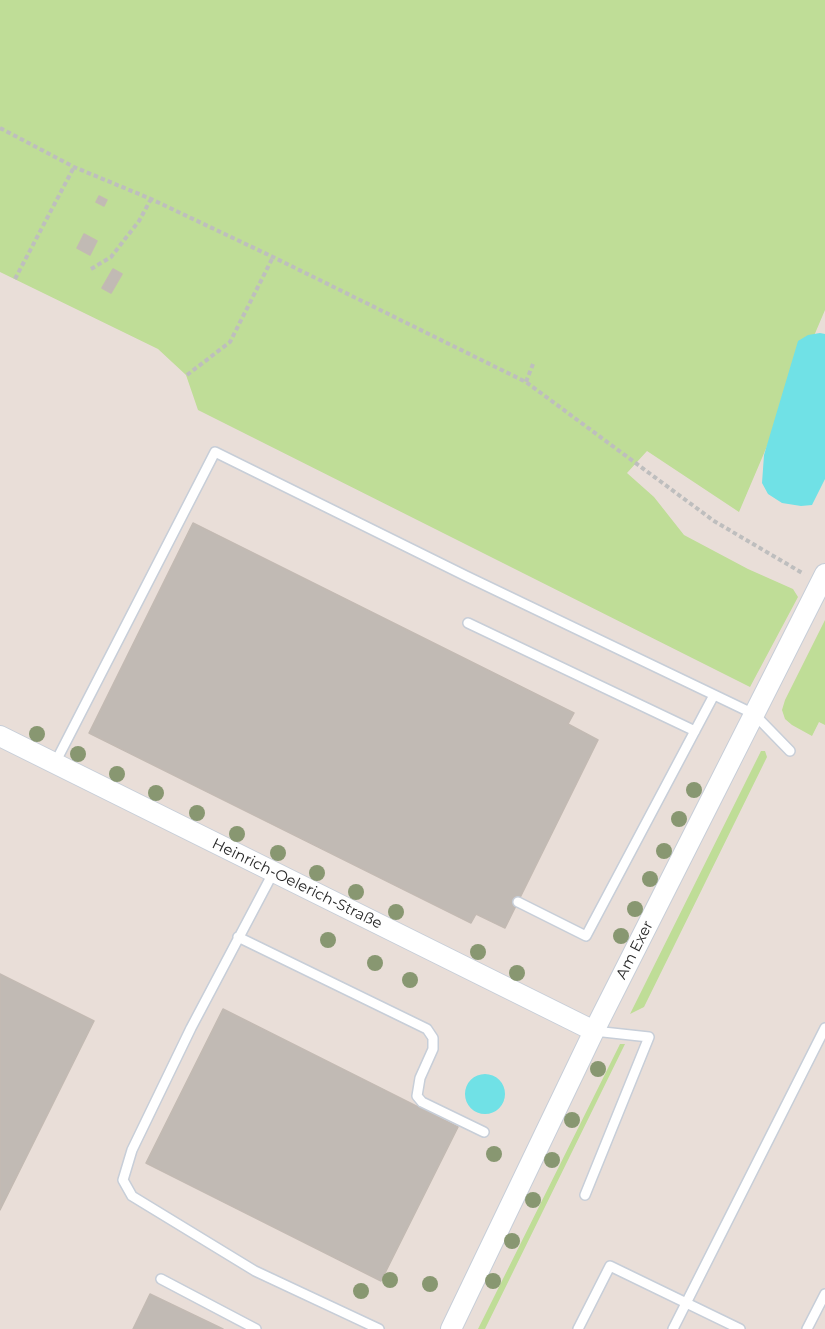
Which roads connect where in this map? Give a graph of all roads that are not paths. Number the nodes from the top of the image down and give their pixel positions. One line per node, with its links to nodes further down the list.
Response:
1 (823, 579): 4 (street, Am Exer)
2 (468, 622): 5 (lane)
3 (714, 695): 4 (lane); 5 (lane); 8 (lane)
4 (754, 714): 7 (lane); 13 (street, Am Exer)
5 (695, 731): 10 (lane)
6 (0, 736): 8 (street, Heinrich-Oelerich-Straße)
7 (790, 751)
8 (54, 765): 9 (street, Heinrich-Oelerich-Straße)
9 (273, 873): 11 (lane); 13 (street, Heinrich-Oelerich-Straße)
10 (518, 902)
11 (238, 936): 14 (lane); 20 (lane)
12 (825, 1028): 18 (lane)
13 (594, 1031): 15 (lane); 21 (street, Am Exer)
14 (484, 1132)
15 (585, 1195)
16 (161, 1279): 19 (lane)
17 (825, 1294): 25 (lane)
18 (686, 1303): 22 (lane); 23 (lane); 24 (lane)
19 (256, 1329)
20 (379, 1329)
21 (451, 1329)
22 (578, 1329)
23 (673, 1329)
24 (740, 1329)
25 (807, 1329)

